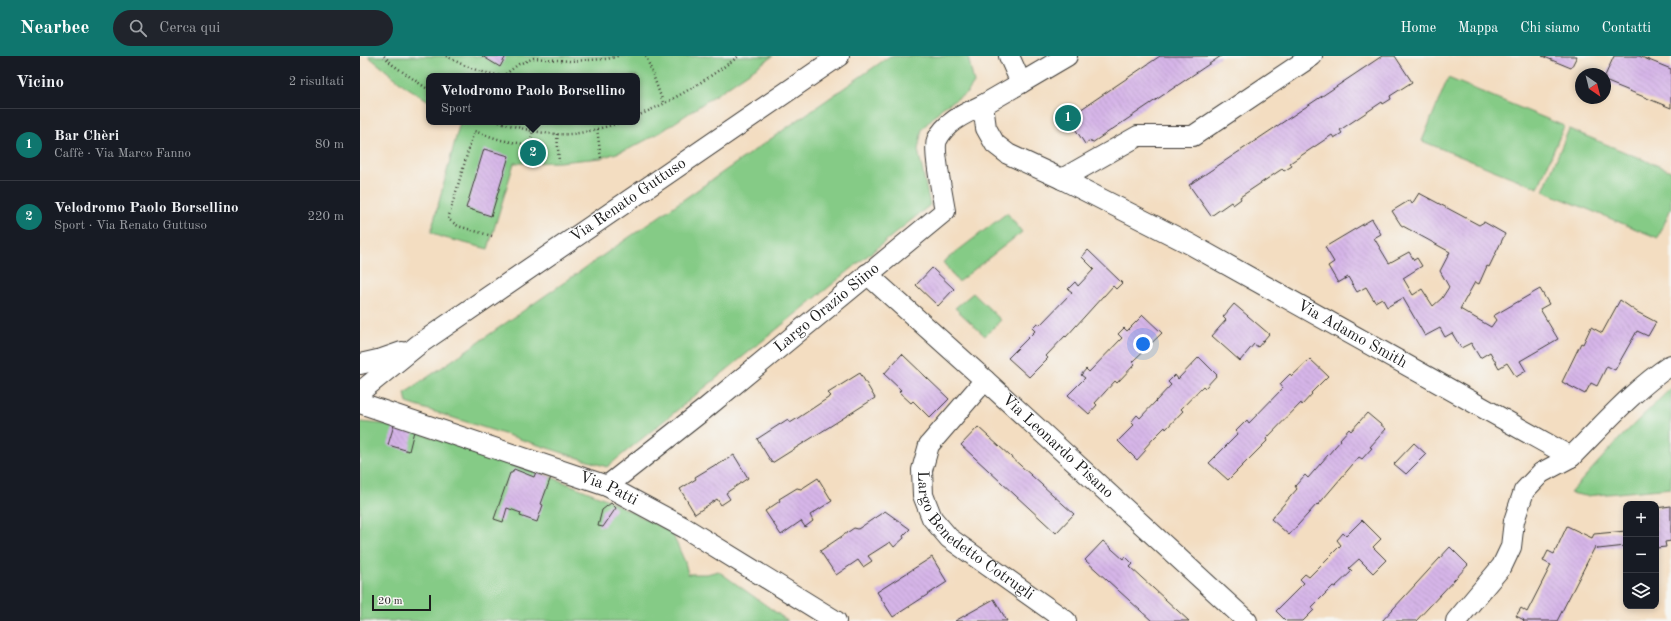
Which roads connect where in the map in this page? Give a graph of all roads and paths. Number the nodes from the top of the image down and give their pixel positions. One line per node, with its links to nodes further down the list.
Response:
1 (384, 56): 13 (path)
2 (446, 56): 10 (path)
3 (618, 56): 11 (path)
4 (646, 56): 14 (path)
5 (739, 56): 14 (path)
6 (839, 56): 27 (street, Via Renato Guttuso)
7 (1009, 56): 12 (street)
8 (1067, 56): 12 (street)
9 (1312, 56): 24 (street)
10 (485, 73)
11 (507, 73)
12 (1021, 83): 15 (street)
13 (426, 88)
14 (664, 104): 16 (path)
15 (983, 105): 24 (street, Via Adamo Smith); 26 (street, Largo Orazio Siino)
16 (640, 115)
17 (510, 125): 20 (path)
18 (611, 125): 19 (path)
19 (597, 129): 21 (path); 22 (path)
20 (533, 131): 21 (path); 25 (path)
21 (557, 134): 23 (path)
22 (601, 158)
23 (559, 162)
24 (1062, 179): 34 (street, Via Adamo Smith)
25 (492, 236)
26 (867, 274): 31 (street, Via Leonardo Pisano); 35 (street, Largo Orazio Siino)
27 (415, 346): 28 (street); 30 (street, Via Renato Guttuso); 32 (street, Via Renato Guttuso)
28 (360, 364)
29 (1671, 365): 34 (street)
30 (360, 376)
31 (985, 380): 36 (street, Via Leonardo Pisano); 38 (street, Largo Benedetto Cotrugli)
32 (360, 392)
33 (360, 403): 35 (street, Via Patti)
34 (1570, 457): 39 (street)
35 (607, 486): 37 (street, Via Patti)
36 (1238, 618)
37 (836, 621)
38 (1066, 621)
39 (1456, 621)

